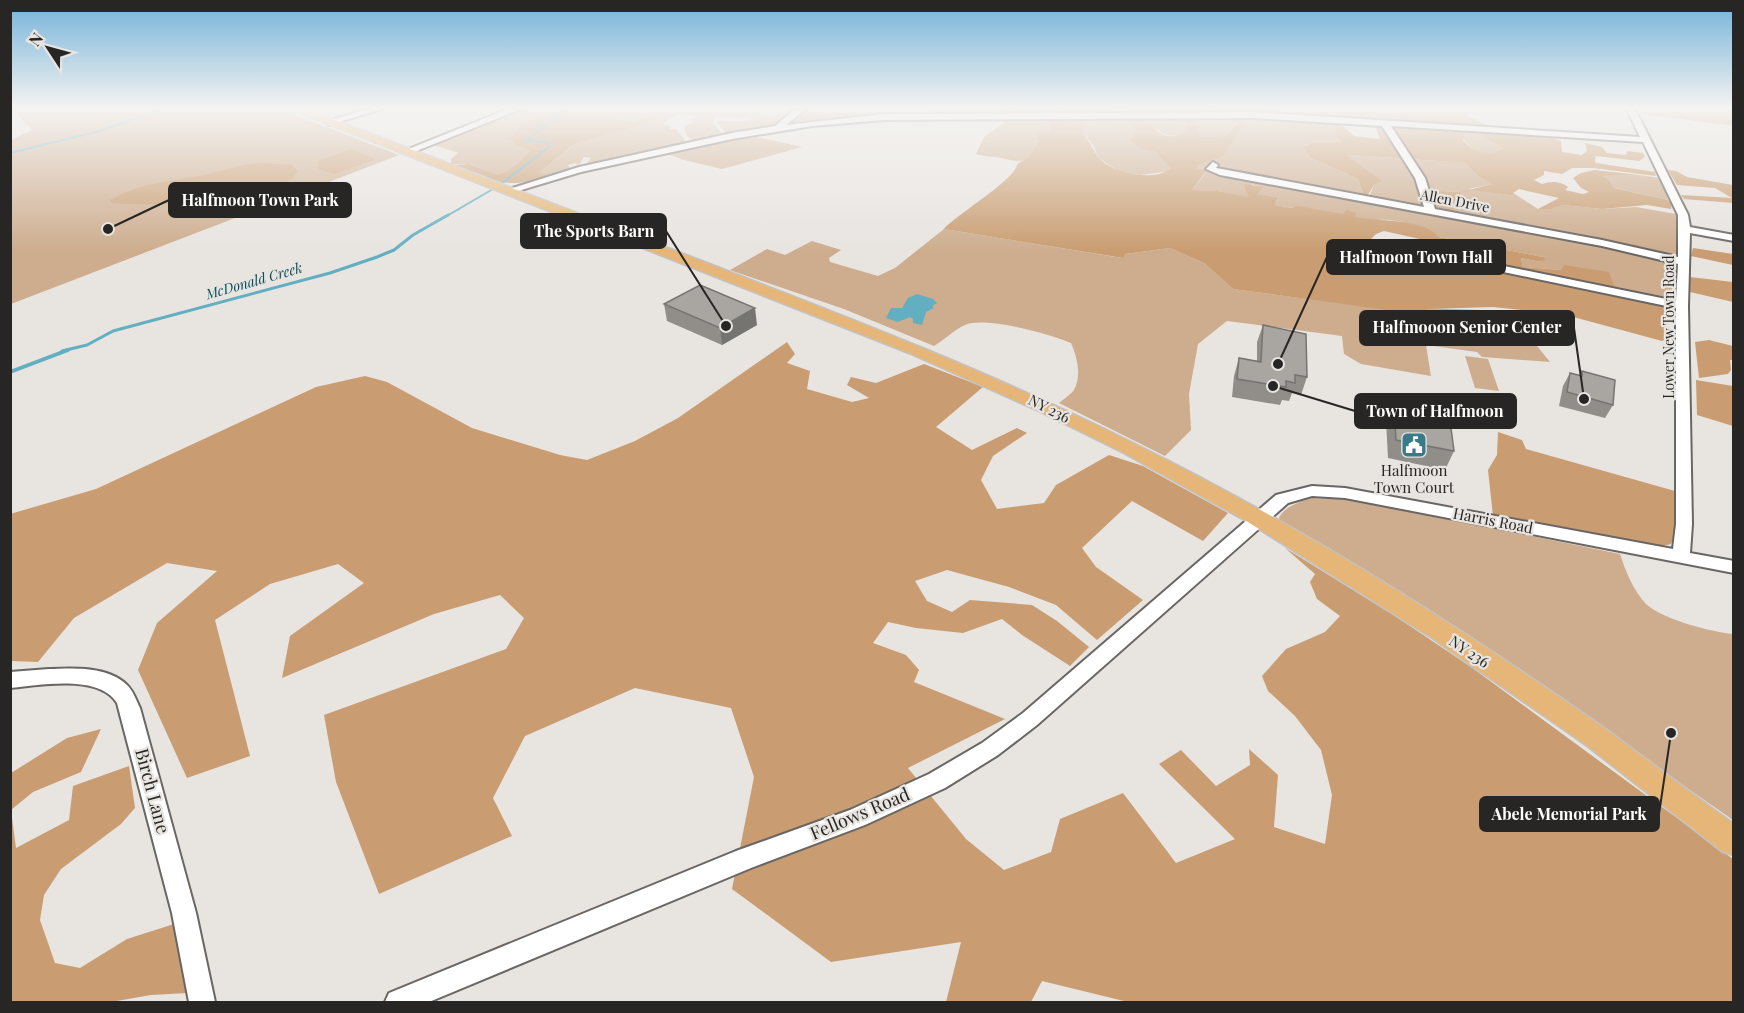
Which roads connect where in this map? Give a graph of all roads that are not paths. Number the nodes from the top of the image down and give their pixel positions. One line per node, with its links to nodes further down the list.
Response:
1 (417, 156): 6 (main road, NY 236 / NY 236)
2 (637, 156): 6 (street)
3 (1405, 156): 7 (street)
4 (1654, 156): 8 (street, Lower New Town Road)
5 (1216, 168): 7 (street, Allen Drive)
6 (508, 191): 13 (main road, NY 236 / NY 236)
7 (1430, 212): 11 (street, Allen Drive)
8 (1685, 229): 9 (street); 11 (street, Lower New Town Road)
9 (1734, 238)
10 (1465, 261): 12 (street)
11 (1683, 262): 12 (street, Lower New Town Road)
12 (1682, 306): 14 (street, Lower New Town Road)
13 (1258, 518): 14 (street, Harris Road); 17 (main road, NY 236 / NY 236); 19 (street, Fellows Road)
14 (1681, 558): 15 (street, Harris Road)
15 (1734, 567)
16 (10, 680): 18 (street, Birch Lane)
17 (1734, 842)
18 (202, 1002)
19 (398, 1002)

